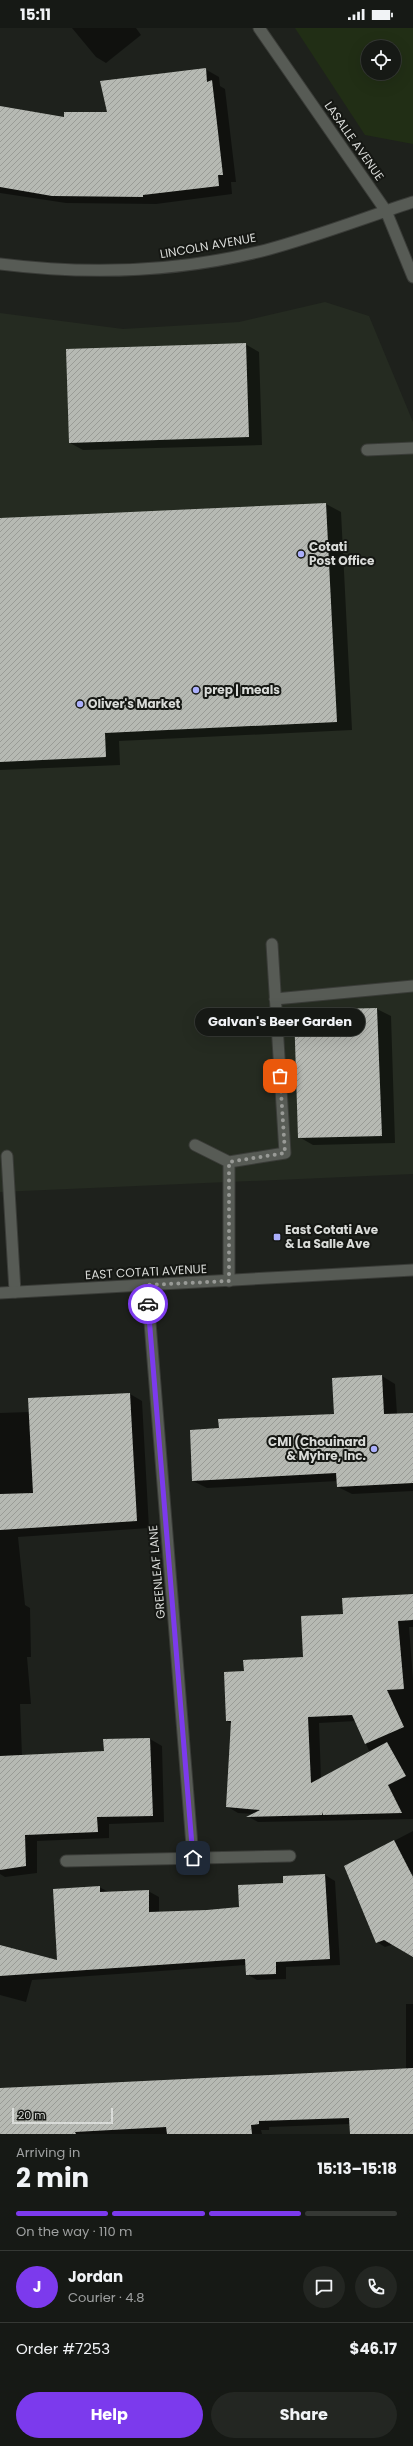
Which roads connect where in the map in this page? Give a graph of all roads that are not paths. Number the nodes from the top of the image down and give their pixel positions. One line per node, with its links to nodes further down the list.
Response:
1 (259, 28): 3 (street, LASALLE AVENUE)
2 (413, 202): 3 (street, LINCOLN AVENUE)
3 (386, 211): 4 (street, LINCOLN AVENUE); 5 (street, LASALLE AVENUE)
4 (0, 264)
5 (413, 277)
6 (413, 448): 7 (street)
7 (367, 450)
8 (272, 944): 10 (street)
9 (413, 986): 10 (street)
10 (275, 999): 13 (street)
11 (195, 1145): 13 (street)
12 (7, 1156): 17 (street)
13 (229, 1162): 15 (street)
14 (413, 1270): 15 (street, EAST COTATI AVENUE)
15 (229, 1281): 16 (street, EAST COTATI AVENUE)
16 (147, 1285): 17 (street, EAST COTATI AVENUE); 20 (street, GREENLEAF LANE)
17 (15, 1292): 18 (street, EAST COTATI AVENUE)
18 (0, 1293)
19 (290, 1856): 20 (street)
20 (193, 1858): 21 (street)
21 (66, 1861)

